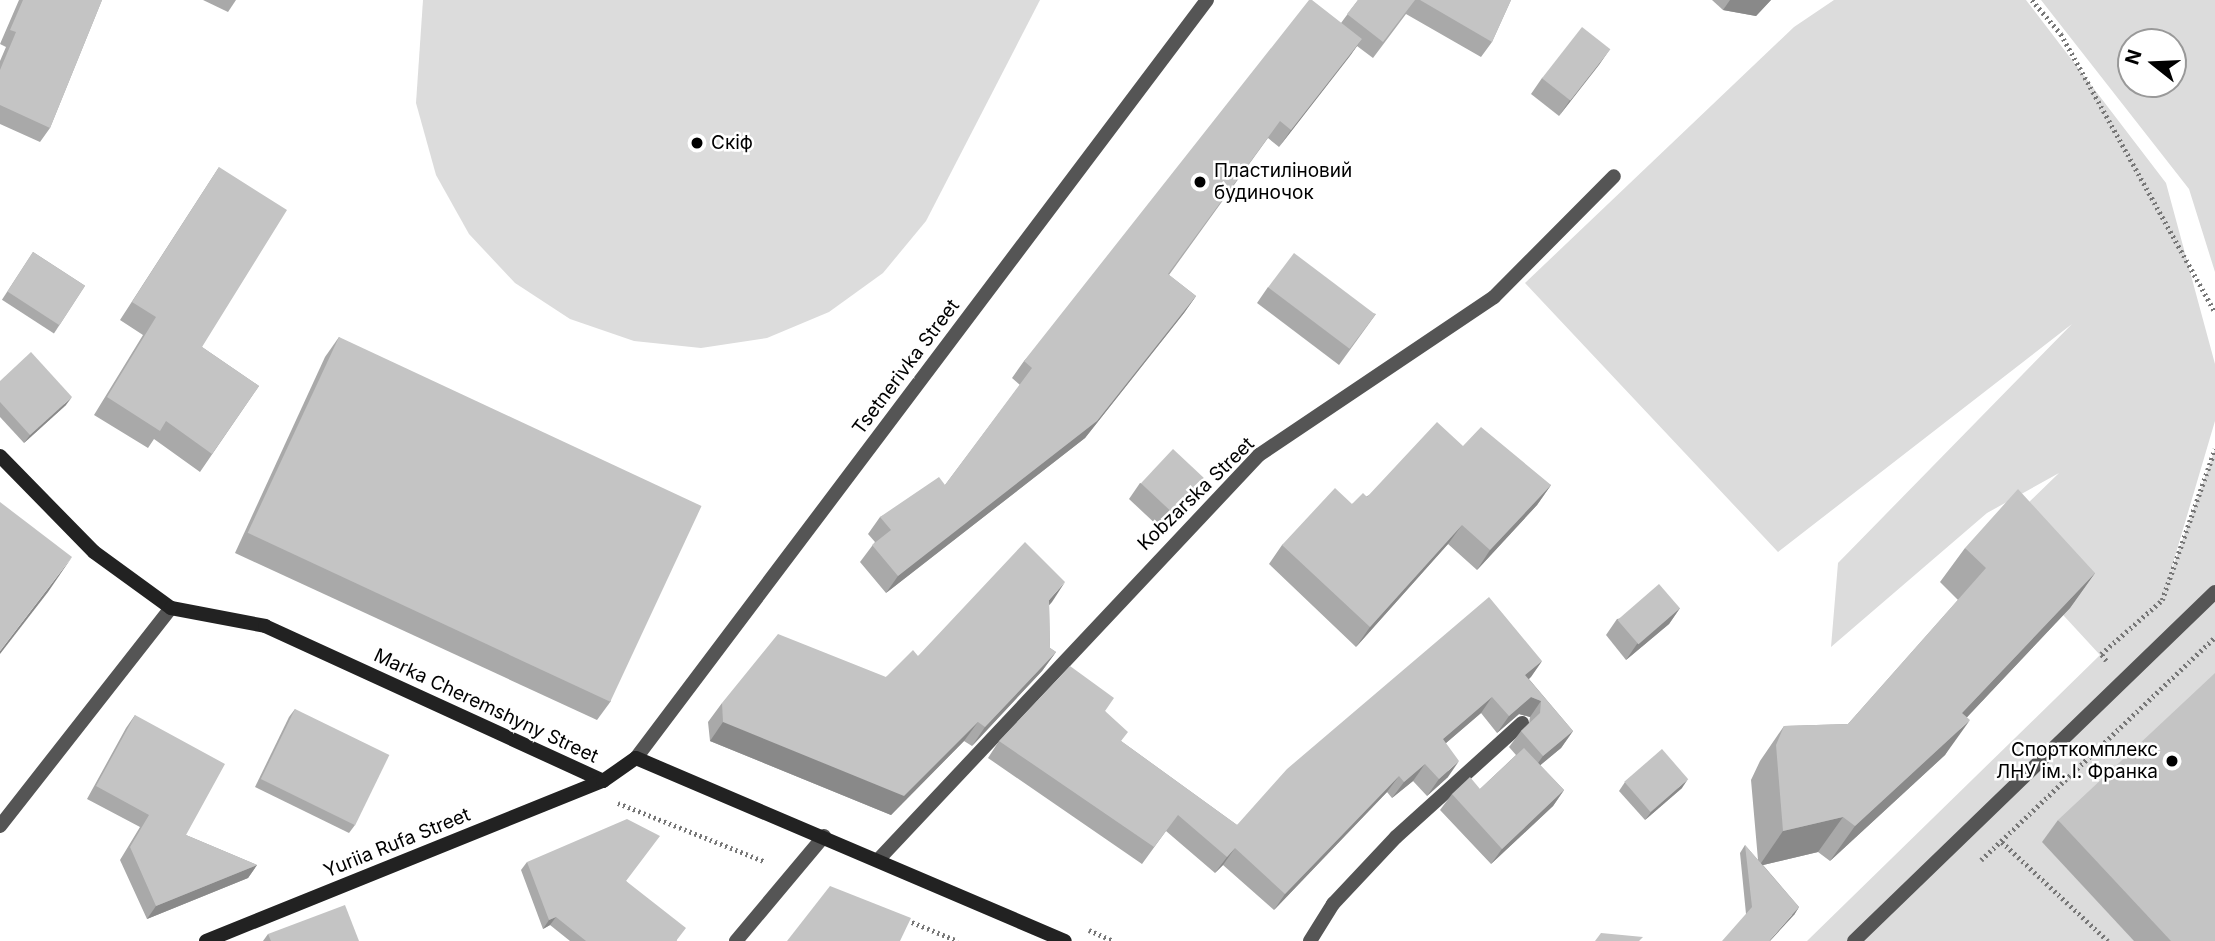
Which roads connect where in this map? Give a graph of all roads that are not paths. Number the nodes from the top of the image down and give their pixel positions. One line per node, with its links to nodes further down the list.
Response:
1 (1207, 0): 7 (street, Tsetnerivka Street)
2 (1614, 176): 11 (street, Kobzarska Street)
3 (0, 456): 5 (street, Marka Cheremshyny Street)
4 (2215, 592): 16 (street)
5 (171, 608): 8 (street, Marka Cheremshyny Street); 9 (street)
6 (1522, 723): 15 (street)
7 (636, 758): 8 (street, Marka Cheremshyny Street); 10 (street)
8 (603, 781): 12 (street, Yuriia Rufa Street)
9 (0, 826)
10 (824, 836): 11 (street); 13 (street)
11 (878, 860): 14 (street)
12 (206, 941)
13 (736, 941)
14 (1065, 941)
15 (1310, 941)
16 (1854, 941)

